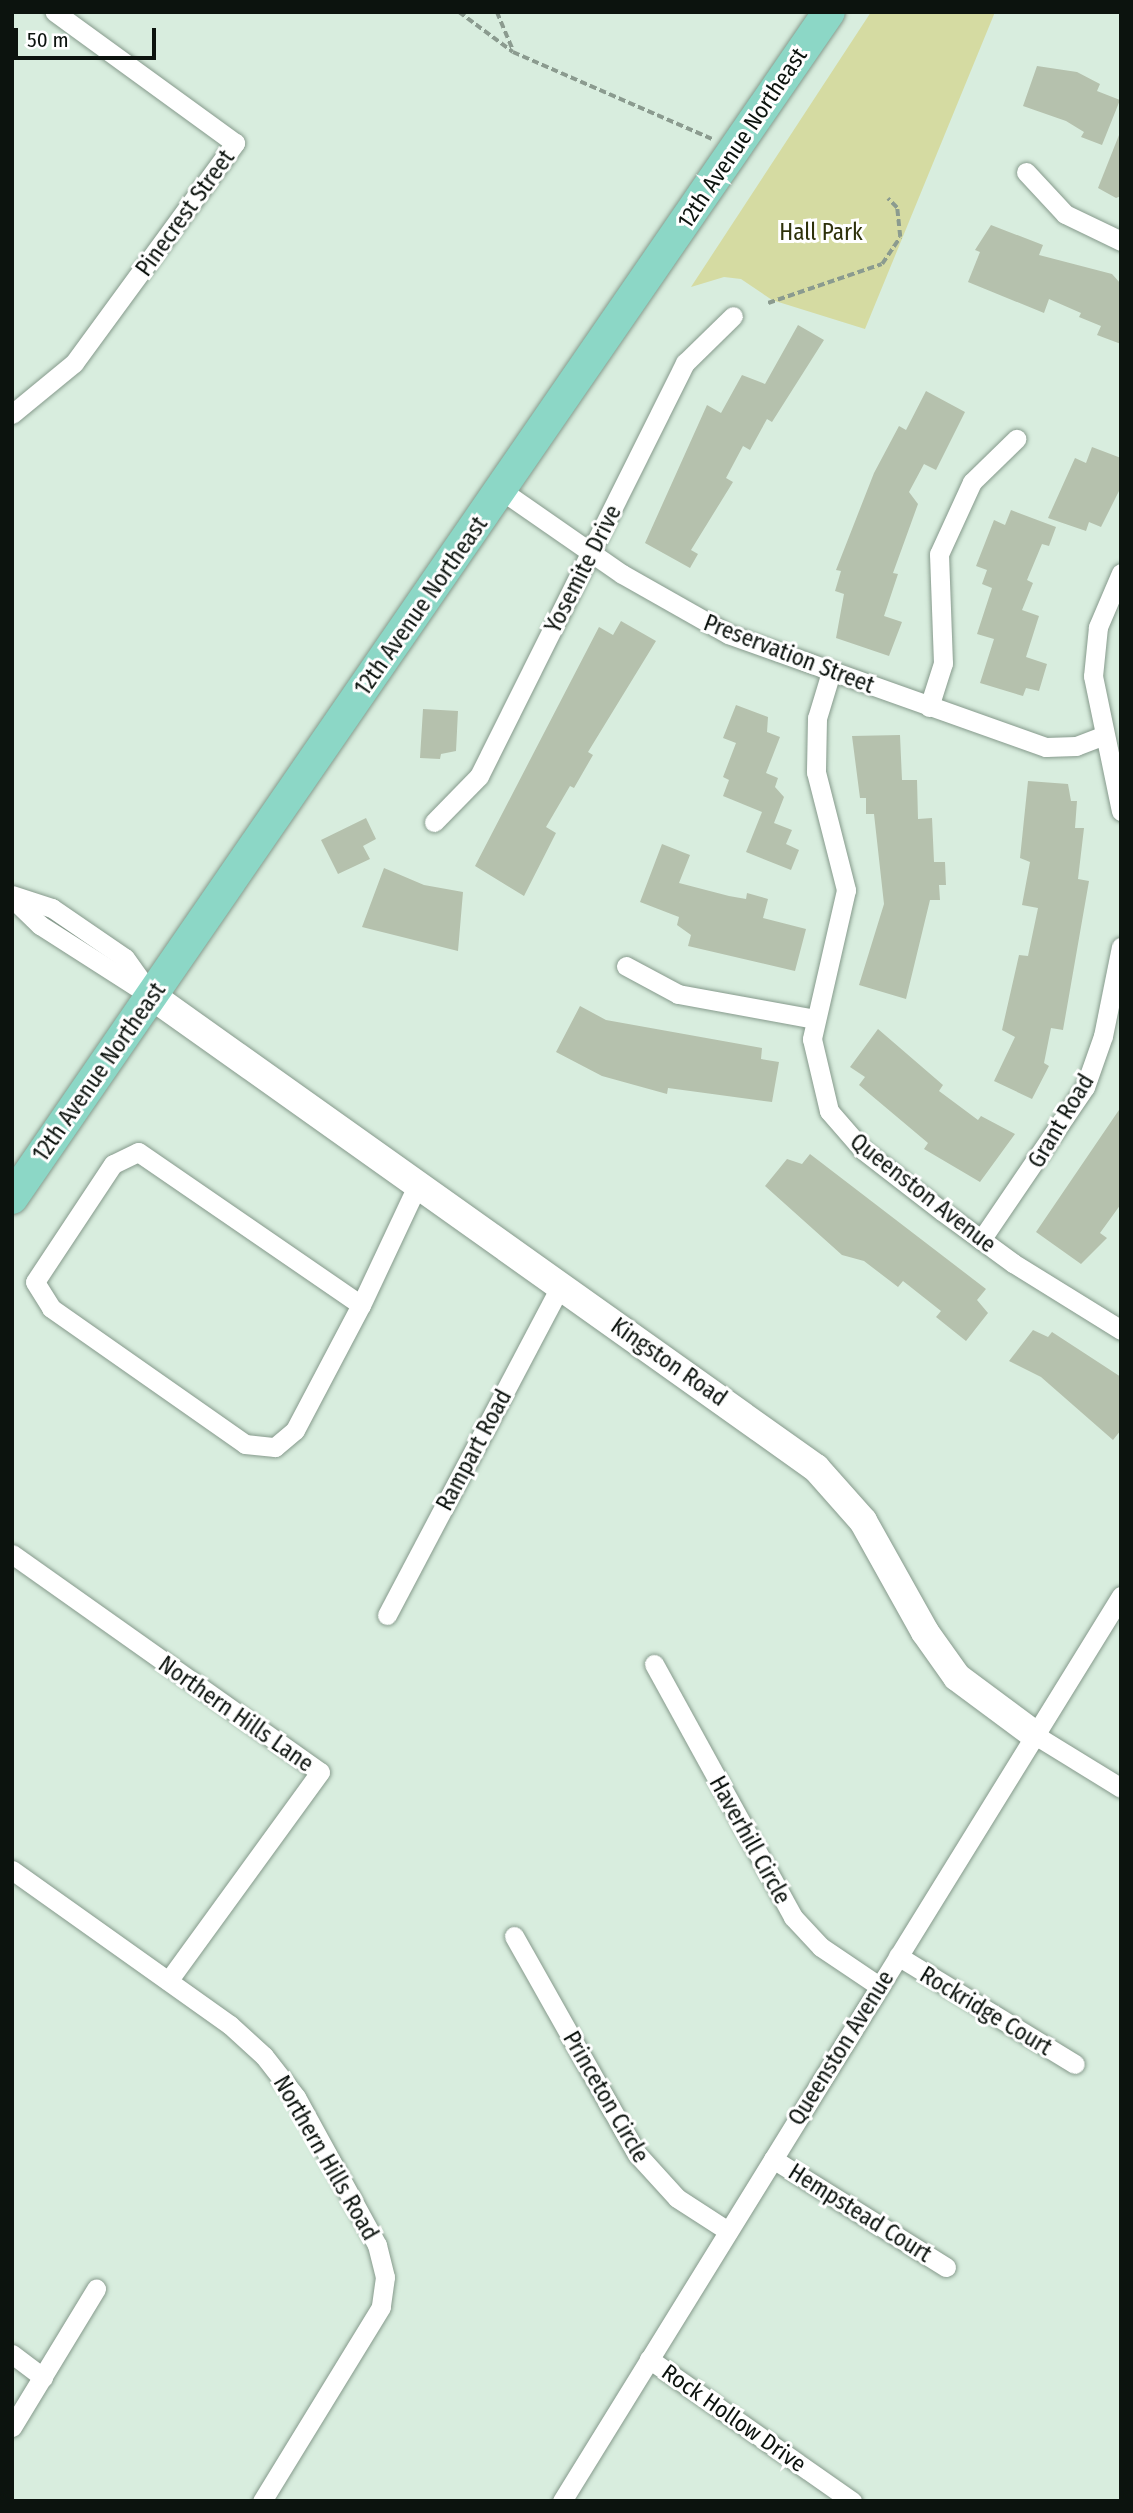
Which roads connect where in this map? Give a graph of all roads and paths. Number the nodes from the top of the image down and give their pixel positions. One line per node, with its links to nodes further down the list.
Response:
1 (55, 12): 12 (street, Pinecrest Street)
2 (459, 12): 5 (path)
3 (497, 12): 5 (path)
4 (829, 12): 6 (main road, 12th Avenue Northeast)
5 (513, 52): 6 (path)
6 (734, 151): 14 (main road, 12th Avenue Northeast)
7 (1027, 172): 9 (street)
8 (888, 199): 10 (path)
9 (1121, 241)
10 (768, 303)
11 (733, 316): 15 (street, Yosemite Drive)
12 (12, 414)
13 (1016, 439): 18 (street)
14 (501, 490): 15 (street, Preservation Street); 25 (main road, 12th Avenue Northeast)
15 (591, 552): 17 (street, Preservation Street); 21 (street, Yosemite Drive)
16 (1121, 573): 19 (street)
17 (831, 673): 18 (street, Preservation Street); 26 (street, Queenston Avenue)
18 (929, 707): 19 (street, Preservation Street)
19 (1104, 736): 20 (street)
20 (1121, 811)
21 (434, 822)
22 (12, 897): 25 (street)
23 (1121, 947): 29 (street, Grant Road)
24 (626, 966): 26 (street)
25 (152, 996): 27 (street, Kingston Road); 28 (main road, 12th Avenue Northeast)
26 (816, 1019): 29 (street, Queenston Avenue)
27 (418, 1184): 30 (street, Kingston Road); 31 (street)
28 (12, 1198)
29 (981, 1240): 32 (street, Queenston Avenue)
30 (561, 1285): 35 (street, Rampart Road); 37 (street, Kingston Road)
31 (361, 1305): 31 (street)
32 (1121, 1330)
33 (12, 1554): 42 (street, Northern Hills Lane)
34 (1121, 1595): 37 (street, Queenston Avenue)
35 (387, 1615)
36 (654, 1664): 43 (street, Haverhill Circle)
37 (1035, 1735): 38 (street, Kingston Road); 41 (street, Queenston Avenue)
38 (1121, 1788)
39 (12, 1870): 42 (street, Northern Hills Road)
40 (514, 1936): 46 (street, Princeton Circle)
41 (898, 1956): 43 (street, Queenston Avenue); 44 (street, Rockridge Court)
42 (168, 1981): 53 (street, Northern Hills Road)
43 (879, 1986): 45 (street, Queenston Avenue)
44 (1075, 2064)
45 (773, 2159): 46 (street, Queenston Avenue); 47 (street, Hempstead Court)
46 (728, 2231): 50 (street, Queenston Avenue)
47 (947, 2267)
48 (96, 2289): 51 (street)
49 (12, 2354): 51 (street)
50 (649, 2359): 54 (street, Queenston Avenue); 55 (street, Rock Hollow Drive)
51 (43, 2377): 52 (street)
52 (12, 2427)
53 (262, 2501)
54 (562, 2501)
55 (852, 2501)

